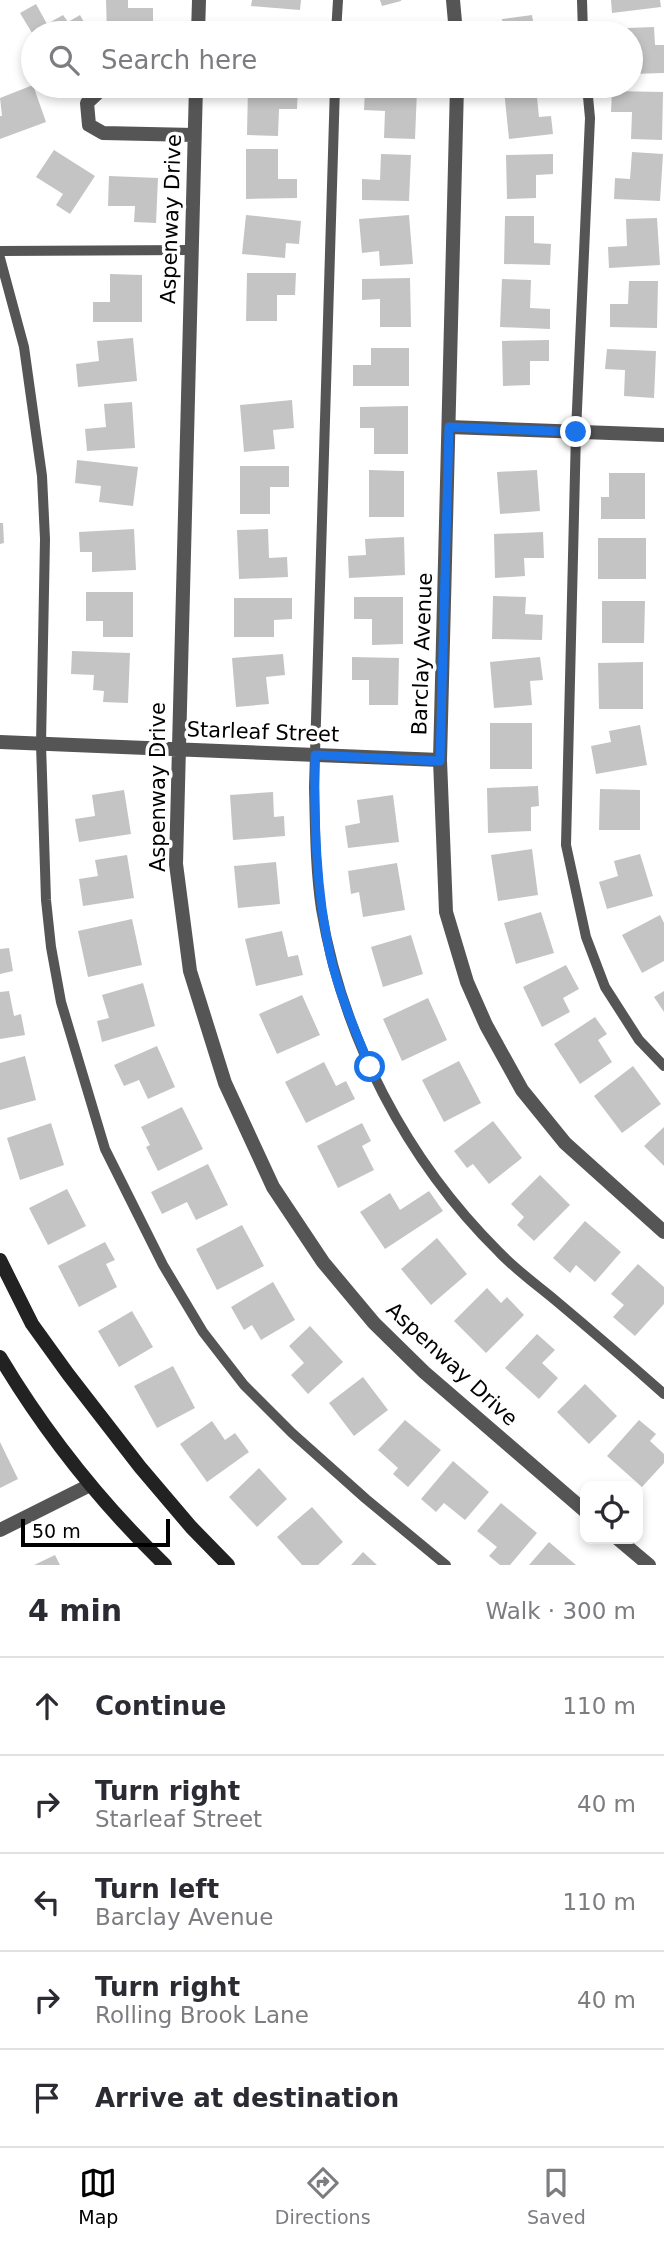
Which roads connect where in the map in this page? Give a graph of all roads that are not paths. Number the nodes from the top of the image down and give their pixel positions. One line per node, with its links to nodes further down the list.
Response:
1 (199, 0): 5 (street)
2 (338, 0): 6 (lane)
3 (453, 0): 7 (street)
4 (582, 0): 8 (lane)
5 (198, 21)
6 (337, 21)
7 (455, 21)
8 (583, 21)
9 (92, 98): 14 (street)
10 (196, 98): 14 (street, Aspenway Drive)
11 (335, 98): 24 (lane)
12 (457, 98): 18 (street, Barclay Avenue)
13 (588, 98): 19 (lane)
14 (194, 135): 15 (street, Aspenway Drive)
15 (191, 250): 16 (lane); 23 (street, Aspenway Drive)
16 (0, 251)
17 (0, 258): 22 (lane)
18 (449, 427): 19 (street); 25 (street, Barclay Avenue)
19 (576, 432): 20 (street); 26 (lane)
20 (664, 436)
21 (0, 742): 22 (street, Starleaf Street)
22 (41, 744): 23 (street, Starleaf Street); 37 (lane)
23 (177, 750): 24 (street, Starleaf Street); 32 (street, Aspenway Drive)
24 (315, 755): 25 (street, Starleaf Street); 30 (lane)
25 (440, 761): 27 (street, Barclay Avenue)
26 (664, 1066)
27 (664, 1233)
28 (0, 1260): 36 (main road)
29 (0, 1357): 31 (main road)
30 (664, 1394)
31 (90, 1485): 33 (street); 35 (main road)
32 (580, 1507)
33 (0, 1530)
34 (624, 1544): 38 (street)
35 (165, 1565)
36 (228, 1565)
37 (446, 1565)
38 (649, 1565)

